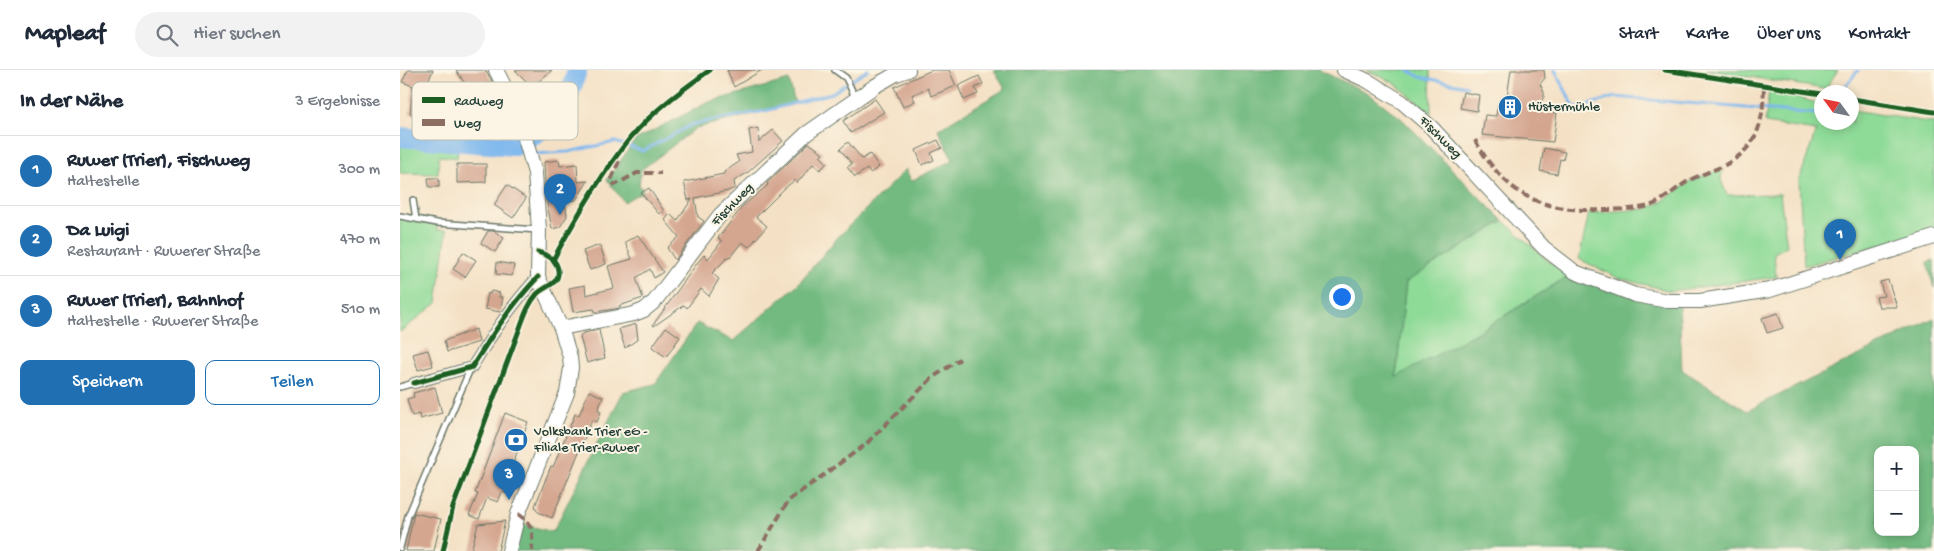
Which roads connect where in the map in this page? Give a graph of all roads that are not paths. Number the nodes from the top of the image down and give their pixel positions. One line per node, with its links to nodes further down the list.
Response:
1 (496, 70): 5 (main road)
2 (835, 70): 6 (lane)
3 (1344, 70): 12 (main road, Fischweg)
4 (900, 71): 6 (main road, Fischweg)
5 (503, 82)
6 (856, 99): 14 (main road, Fischweg)
7 (525, 140): 11 (main road)
8 (413, 200): 10 (lane)
9 (400, 216): 10 (lane)
10 (416, 219): 11 (lane)
11 (539, 230): 13 (main road)
12 (1934, 237)
13 (538, 277): 14 (main road); 15 (street)
14 (561, 328): 19 (main road)
15 (472, 367): 16 (street); 18 (lane)
16 (414, 383): 17 (lane)
17 (400, 387)
18 (400, 548)
19 (509, 551)

